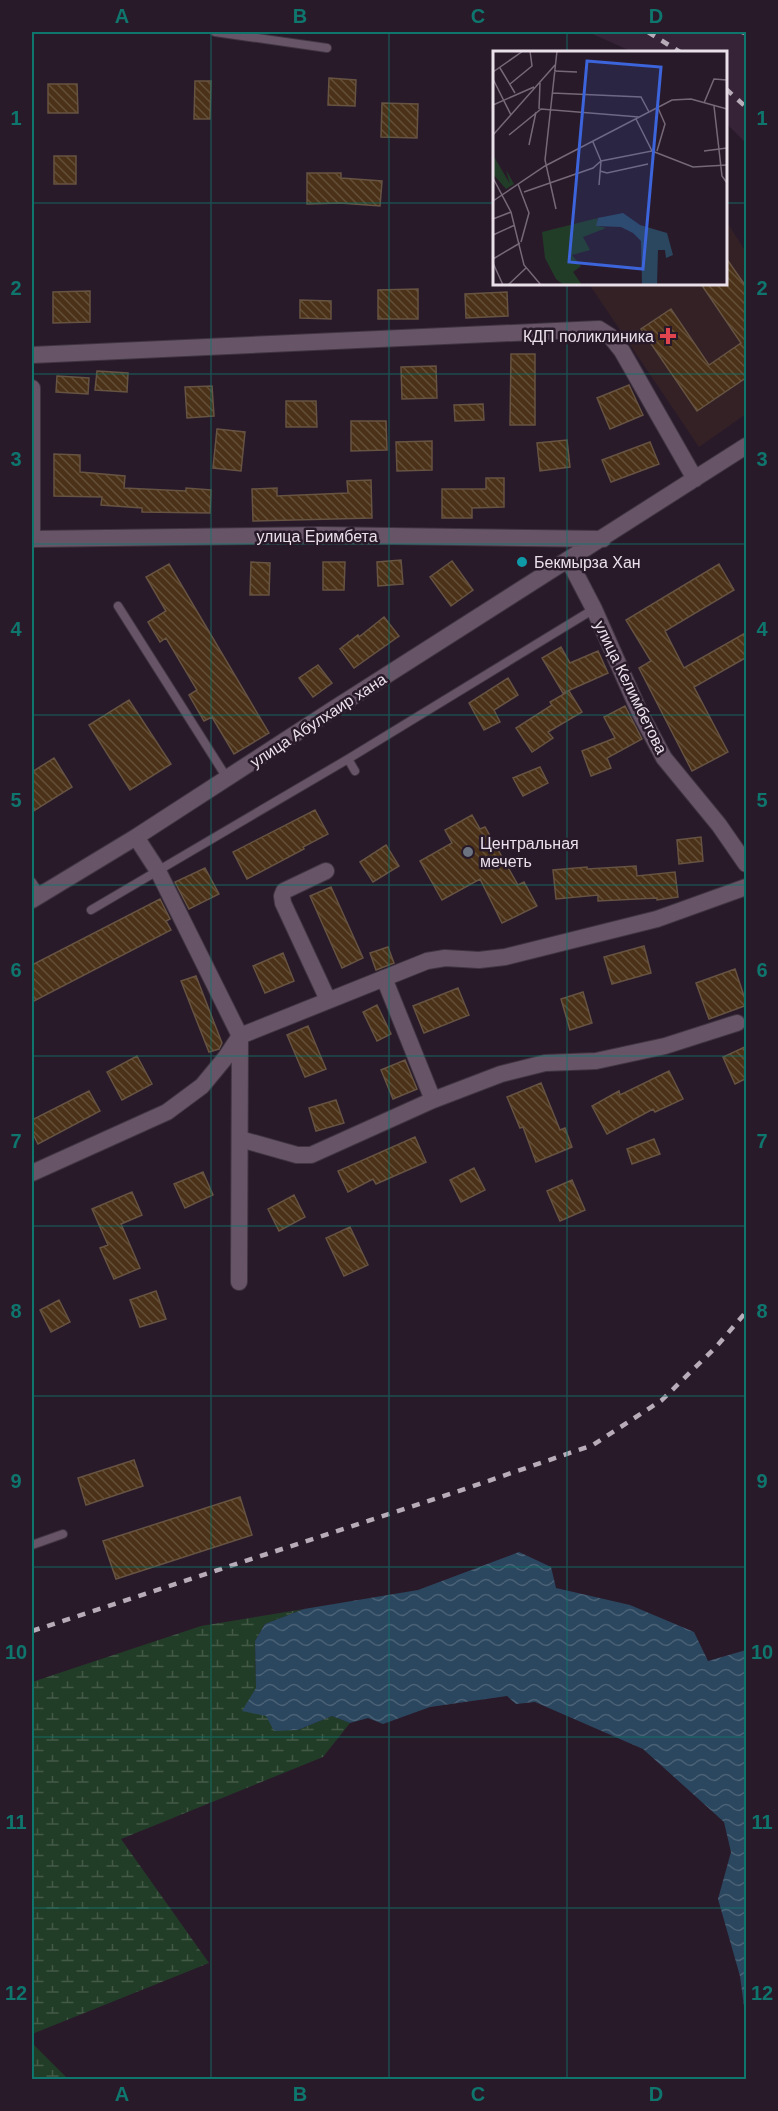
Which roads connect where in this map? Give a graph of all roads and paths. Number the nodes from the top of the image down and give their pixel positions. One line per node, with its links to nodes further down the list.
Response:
1 (215, 32): 2 (lane)
2 (327, 48)
3 (32, 355): 6 (street)
4 (32, 388): 7 (street)
5 (747, 447): 6 (street, улица Абулхаир хана)
6 (695, 479): 8 (street, улица Абулхаир хана)
7 (32, 537): 8 (street, улица Еримбета)
8 (603, 539): 9 (street, улица Абулхаир хана)
9 (569, 561): 11 (street, улица Келимбетова); 14 (street, улица Абулхаир хана)
10 (118, 606): 14 (lane)
11 (594, 609): 12 (lane); 16 (street, улица Келимбетова)
12 (348, 759): 13 (lane); 17 (lane)
13 (356, 771)
14 (227, 778): 15 (street, улица Абулхаир хана)
15 (136, 837): 17 (street); 20 (street, улица Абулхаир хана)
16 (747, 864)
17 (158, 871): 21 (lane); 25 (street)
18 (326, 871): 23 (street)
19 (747, 887): 22 (street)
20 (34, 892)
21 (91, 910)
22 (384, 978): 23 (street); 26 (street)
23 (328, 1000): 25 (street)
24 (737, 1023): 26 (street)
25 (240, 1036): 27 (street); 28 (street)
26 (433, 1100): 27 (street)
27 (240, 1139): 29 (street)
28 (32, 1173)
29 (239, 1282)
30 (63, 1534): 31 (lane)
31 (32, 1545)

